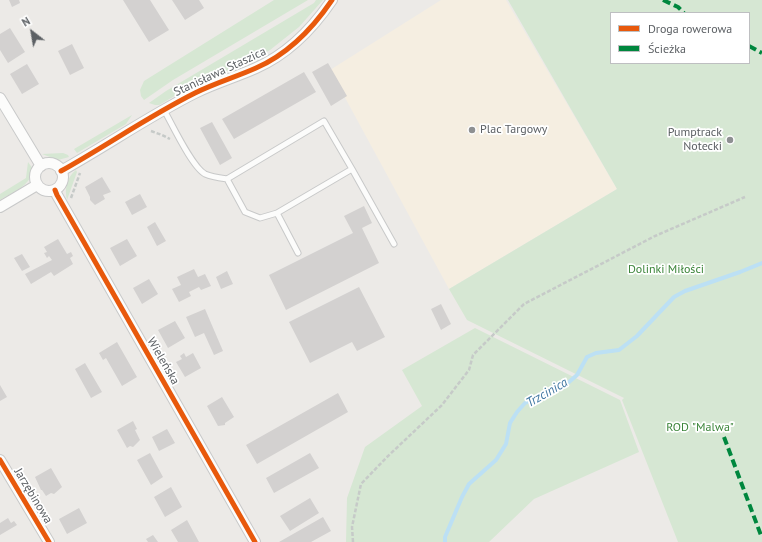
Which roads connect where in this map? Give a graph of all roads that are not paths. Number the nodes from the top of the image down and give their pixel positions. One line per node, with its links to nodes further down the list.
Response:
1 (332, 0): 3 (street, Stanisława Staszica)
2 (0, 98): 4 (street)
3 (164, 110): 6 (street, Stanisława Staszica); 7 (lane)
4 (41, 166): 6 (street); 8 (street)
5 (352, 169): 7 (lane); 11 (lane); 12 (lane)
6 (61, 170): 9 (street)
7 (227, 178): 11 (lane)
8 (37, 185): 9 (street); 10 (street)
9 (55, 190): 16 (street, Wieleńska)
10 (0, 207)
11 (277, 213): 13 (lane)
12 (394, 244)
13 (298, 253)
14 (0, 460): 15 (street, Jarzębinowa)
15 (49, 542)
16 (255, 542)

